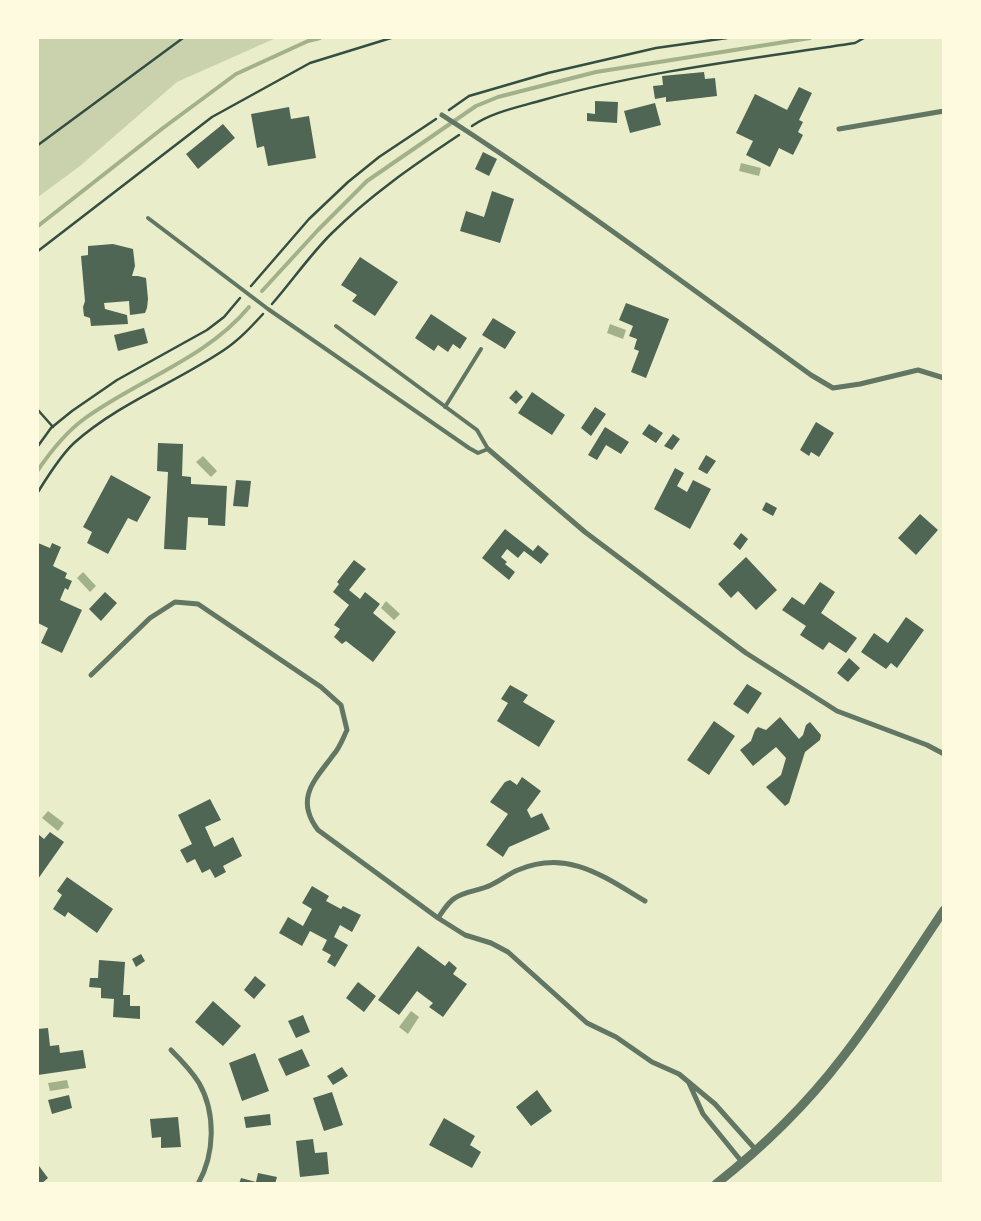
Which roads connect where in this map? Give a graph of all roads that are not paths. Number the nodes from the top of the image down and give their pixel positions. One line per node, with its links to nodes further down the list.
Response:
1 (944, 112): 3 (street)
2 (444, 116): 7 (street)
3 (839, 129)
4 (148, 218): 9 (lane)
5 (336, 326): 8 (lane)
6 (481, 349): 8 (lane)
7 (944, 378)
8 (445, 407): 9 (lane)
9 (488, 448): 11 (street)
10 (92, 675): 14 (street)
11 (944, 754)
12 (645, 901): 14 (street)
13 (944, 910): 17 (street)
14 (438, 918): 16 (street)
15 (171, 1050): 19 (street)
16 (689, 1082): 17 (street); 18 (street)
17 (756, 1150): 18 (street)
18 (742, 1162): 20 (street)
19 (198, 1184)
20 (716, 1184)

